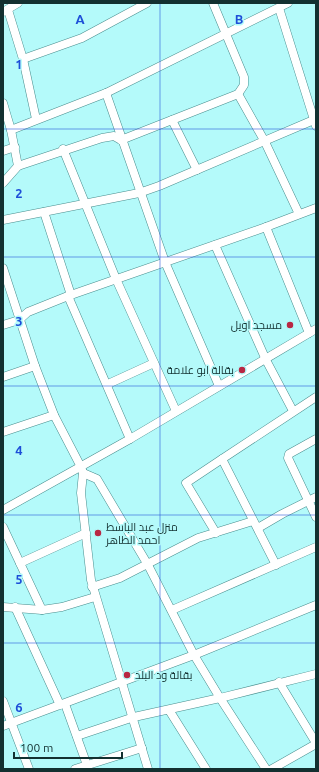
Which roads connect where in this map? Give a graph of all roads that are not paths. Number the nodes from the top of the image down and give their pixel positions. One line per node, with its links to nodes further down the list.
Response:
1 (18, 3): 6 (street)
2 (147, 3): 8 (street)
3 (213, 3): 7 (street)
4 (288, 3): 5 (street)
5 (279, 8): 7 (street); 14 (street)
6 (6, 11): 8 (street)
7 (226, 34): 9 (street); 10 (street)
8 (23, 59): 12 (street)
9 (106, 93): 12 (street); 16 (street)
10 (238, 94): 13 (street); 17 (street)
11 (3, 103): 15 (street)
12 (36, 119): 15 (street)
13 (172, 120): 16 (street); 22 (street)
14 (315, 122): 17 (street)
15 (11, 130): 18 (street)
16 (121, 140): 19 (street); 24 (street)
17 (265, 142): 22 (street); 28 (street)
18 (15, 147): 20 (street); 21 (street)
19 (63, 149): 21 (street); 25 (street)
20 (3, 151)
21 (18, 166): 23 (street)
22 (197, 170): 24 (street)
23 (3, 183)
24 (140, 193): 25 (street); 32 (street)
25 (87, 204): 27 (street); 34 (street)
26 (315, 211): 28 (street)
27 (44, 212): 29 (street); 35 (street)
28 (299, 214): 30 (street)
29 (3, 220)
30 (266, 228): 31 (street); 38 (street)
31 (215, 245): 32 (street); 39 (street)
32 (165, 262): 34 (street); 44 (street)
33 (3, 268): 36 (street)
34 (116, 279): 35 (street); 40 (street)
35 (70, 296): 36 (street); 43 (street)
36 (19, 320): 37 (street); 41 (street)
37 (3, 325)
38 (313, 331): 39 (street)
39 (266, 360): 44 (street); 47 (street)
40 (154, 364): 43 (street); 46 (street)
41 (35, 366): 42 (street); 48 (street)
42 (3, 377)
43 (108, 384): 51 (street)
44 (219, 386): 46 (street)
45 (316, 397): 47 (street)
46 (176, 411): 51 (street)
47 (293, 411): 52 (street)
48 (54, 415): 49 (street); 53 (street)
49 (3, 432)
50 (316, 438): 55 (street)
51 (130, 439): 53 (street)
52 (222, 459): 58 (street); 62 (street)
53 (82, 470): 56 (street); 61 (street); 65 (street)
54 (316, 497): 55 (street)
55 (308, 501): 57 (street); 59 (street)
56 (3, 510)
57 (316, 517)
58 (253, 521): 59 (street); 62 (street)
59 (258, 528): 66 (street)
60 (4, 530): 64 (street)
61 (86, 533): 64 (street); 67 (street)
62 (216, 533): 65 (street)
63 (316, 547): 66 (street)
64 (20, 563): 72 (street)
65 (148, 565): 67 (street); 73 (street)
66 (276, 565): 73 (street)
67 (92, 587): 68 (street)
68 (95, 597): 72 (street); 76 (street)
69 (316, 605): 74 (street)
70 (3, 607): 71 (street)
71 (15, 607): 72 (street); 80 (street)
72 (42, 610)
73 (172, 610): 74 (street)
74 (194, 655): 76 (street); 78 (street)
75 (316, 674): 77 (street)
76 (123, 681): 80 (street); 82 (street)
77 (279, 682): 78 (street); 86 (street)
78 (220, 698): 81 (street); 93 (street)
79 (3, 701): 83 (street)
80 (63, 704): 83 (street); 85 (street)
81 (169, 710): 82 (street); 92 (street)
82 (134, 717): 85 (street); 87 (street)
83 (12, 724): 84 (street); 89 (street)
84 (3, 726)
85 (77, 736): 88 (street)
86 (316, 743): 94 (street)
87 (142, 748): 88 (street); 91 (street)
88 (87, 765): 90 (street)
89 (29, 769)
90 (75, 769)
91 (148, 769)
92 (206, 769)
93 (266, 769)
94 (272, 769)

